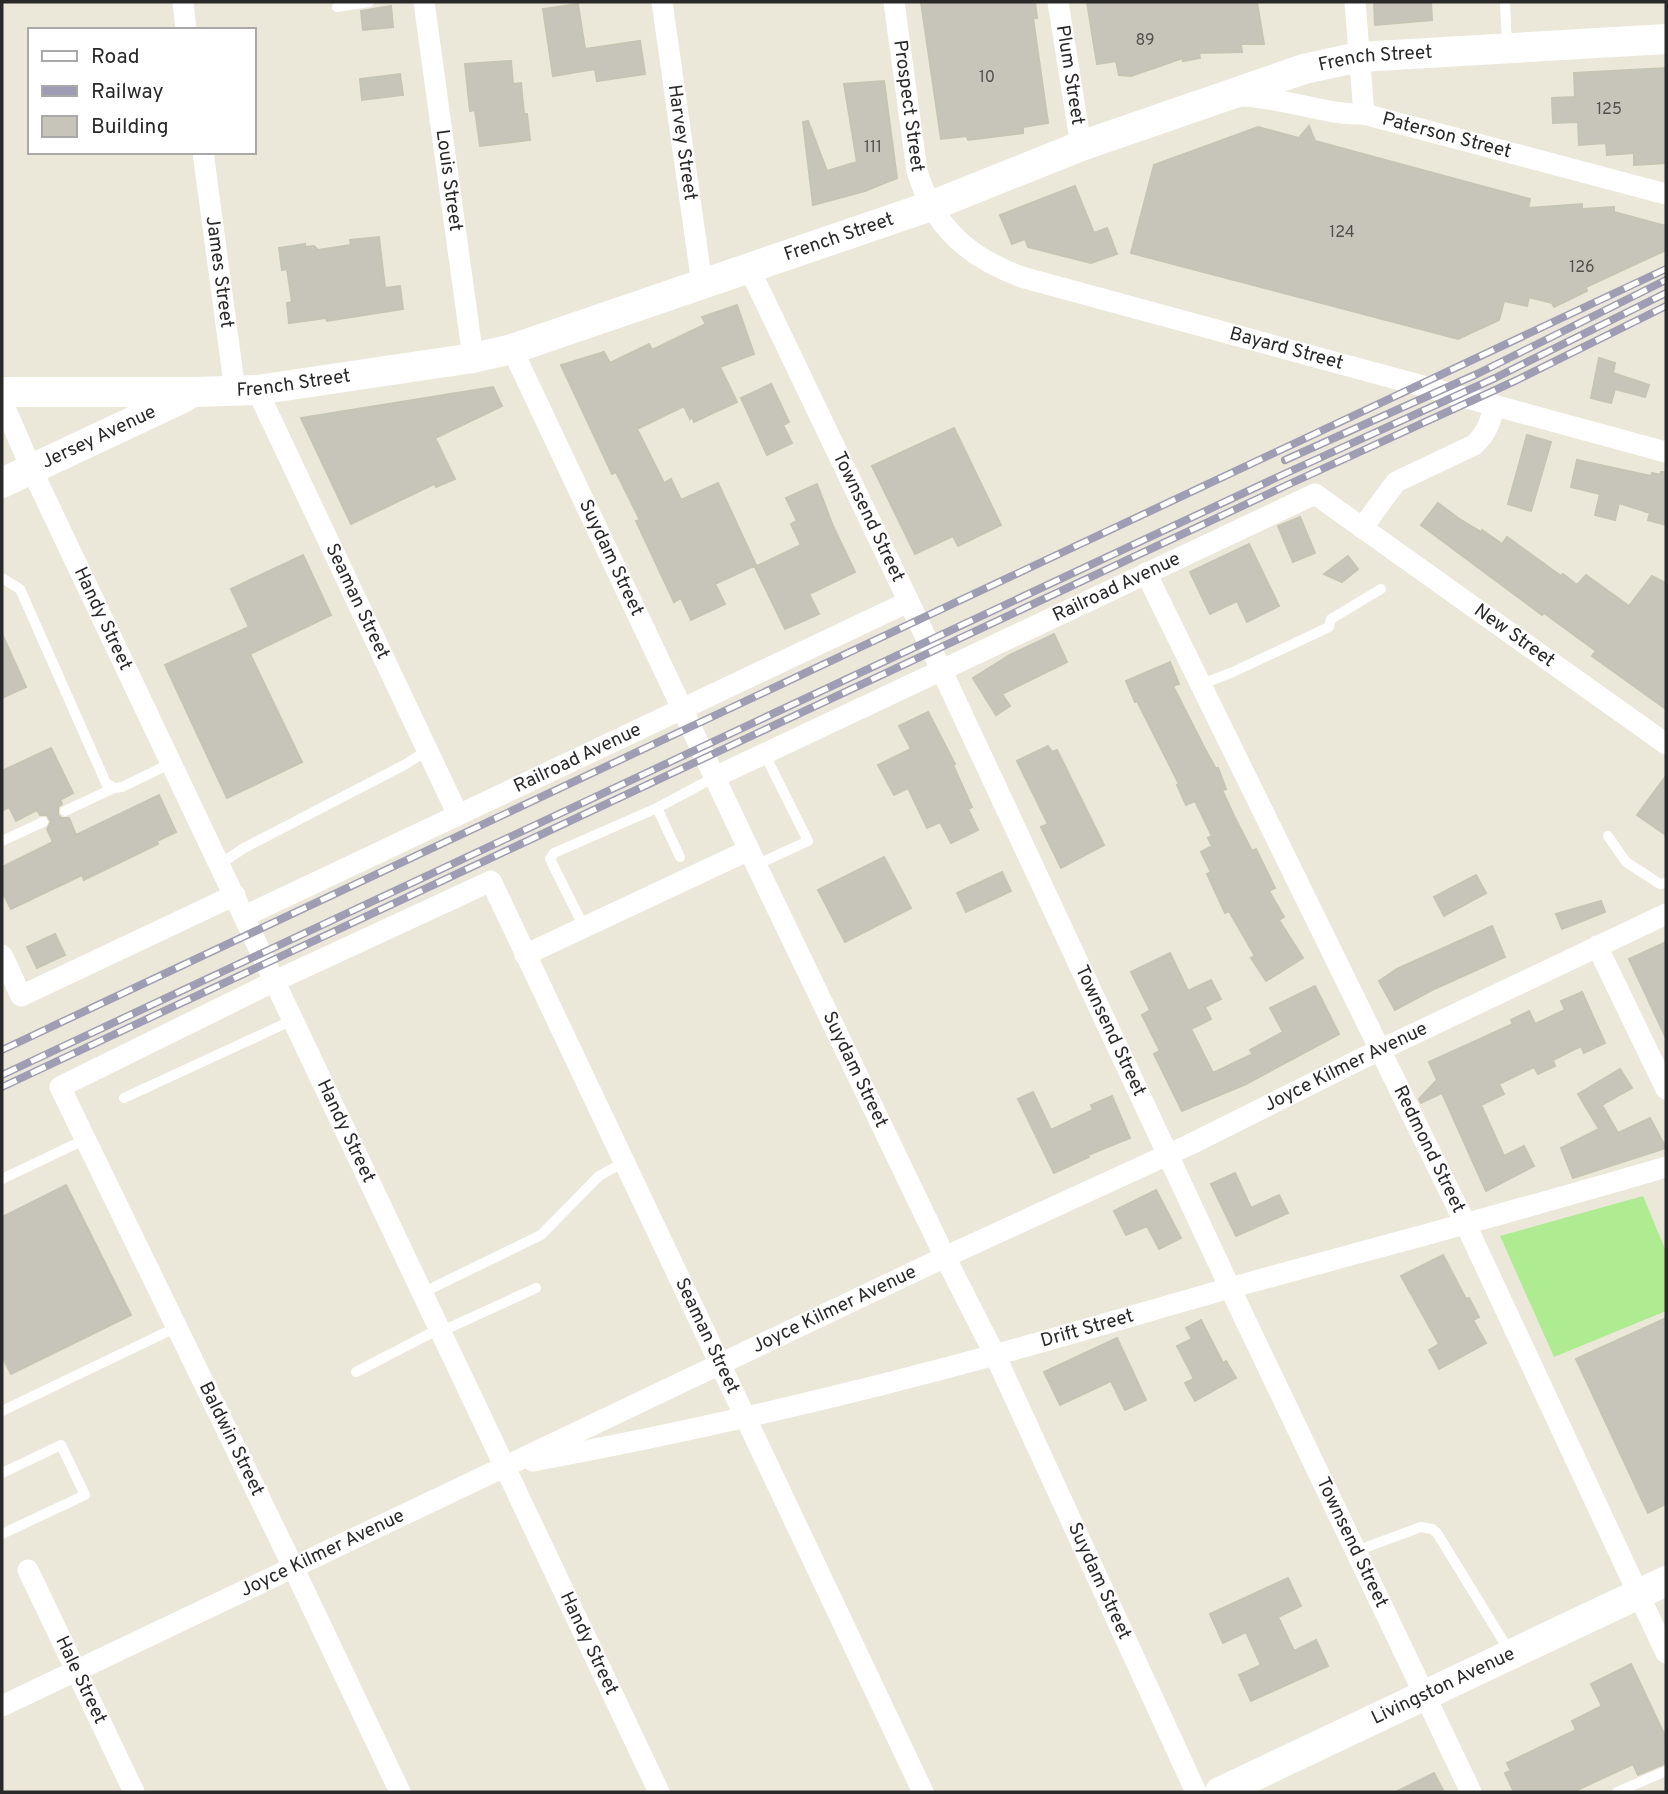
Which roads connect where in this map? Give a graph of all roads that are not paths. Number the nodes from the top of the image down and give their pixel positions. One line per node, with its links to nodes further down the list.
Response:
1 (183, 2): 10 (street)
2 (369, 2): 9 (lane)
3 (424, 2): 23 (street, Louis Street)
4 (662, 2): 21 (street, Harvey Street)
5 (894, 2): 19 (street, Prospect Street)
6 (1058, 2): 16 (street, Plum Street)
7 (1355, 2): 13 (street)
8 (1505, 2): 12 (lane)
9 (337, 7)
10 (187, 28)
11 (1666, 39): 12 (main road, French Street)
12 (1507, 48): 13 (main road, French Street)
13 (1359, 57): 14 (main road, French Street); 15 (street)
14 (1225, 95): 15 (street, Paterson Street); 16 (main road, French Street)
15 (1364, 114): 18 (street, Paterson Street)
16 (1081, 146): 19 (main road, French Street)
17 (203, 154): 24 (street, James Street)
18 (1666, 194)
19 (931, 206): 20 (main road, French Street); 28 (street, Bayard Street)
20 (749, 268): 21 (main road, French Street); 36 (street, Townsend Street)
21 (702, 284): 22 (main road, French Street)
22 (512, 349): 23 (main road, French Street); 39 (street, Suydam Street)
23 (473, 358): 24 (main road, French Street)
24 (246, 391): 26 (main road, French Street); 41 (street, Seaman Street)
25 (2, 392): 26 (main road, French Street)
26 (195, 392): 30 (main road, Jersey Avenue)
27 (2, 401): 30 (street, Handy Street)
28 (1496, 405): 29 (street, Bayard Street); 32 (street)
29 (1666, 452)
30 (32, 468): 31 (main road, Jersey Avenue); 43 (street, Handy Street)
31 (2, 483)
32 (1362, 528): 33 (street, Railroad Avenue); 40 (street, New Street)
33 (1146, 573): 37 (street, Railroad Avenue); 38 (street, Redmond Street)
34 (2, 578): 45 (lane)
35 (1381, 589): 38 (lane)
36 (908, 603): 37 (street, Townsend Street); 39 (street, Railroad Avenue)
37 (941, 669): 42 (street, Railroad Avenue); 69 (street, Townsend Street)
38 (1199, 685): 65 (street, Redmond Street)
39 (684, 709): 44 (street, Suydam Street); 48 (street, Railroad Avenue)
40 (1665, 742)
41 (428, 750): 48 (street, Seaman Street); 54 (lane)
42 (764, 753): 44 (street, Railroad Avenue); 53 (lane)
43 (172, 763): 45 (lane); 54 (street, Handy Street)
44 (715, 777): 46 (lane); 53 (street, Suydam Street)
45 (114, 788): 47 (lane)
46 (657, 808): 52 (lane); 59 (lane)
47 (65, 811)
48 (458, 815): 58 (street, Railroad Avenue)
49 (43, 822): 51 (lane)
50 (1608, 836): 55 (lane)
51 (2, 841)
52 (680, 857)
53 (753, 858): 59 (street); 74 (street, Suydam Street)
54 (220, 864): 56 (street, Handy Street)
55 (1666, 883)
56 (235, 895): 58 (street, Handy Street); 62 (street)
57 (1666, 914): 60 (street, Joyce Kilmer Avenue)
58 (245, 916): 63 (street, Handy Street)
59 (584, 927): 61 (street)
60 (1597, 946): 65 (street, Joyce Kilmer Avenue); 66 (street)
61 (525, 954): 63 (street, Seaman Street); 70 (street, Seaman Street)
62 (2, 955)
63 (275, 981): 64 (street, Handy Street); 68 (street, Baldwin Street)
64 (293, 1020): 67 (lane); 77 (street, Handy Street)
65 (1381, 1050): 69 (street, Joyce Kilmer Avenue); 73 (street, Redmond Street)
66 (1666, 1089)
67 (124, 1098)
68 (86, 1139): 72 (lane); 78 (street, Baldwin Street)
69 (1170, 1154): 74 (street, Joyce Kilmer Avenue); 76 (street, Townsend Street)
70 (624, 1162): 77 (lane); 81 (street, Seaman Street)
71 (1666, 1167): 73 (street, Drift Street)
72 (2, 1179)
73 (1466, 1226): 76 (street, Drift Street); 92 (street, Redmond Street)
74 (945, 1257): 80 (street, Suydam Street); 81 (street, Joyce Kilmer Avenue)
75 (536, 1288): 79 (lane)
76 (1230, 1288): 80 (street, Drift Street); 88 (street, Townsend Street)
77 (422, 1293): 79 (street, Handy Street)
78 (177, 1326): 83 (lane); 89 (street, Baldwin Street)
79 (440, 1331): 82 (lane); 85 (street, Handy Street)
80 (995, 1355): 84 (street, Drift Street); 103 (street, Suydam Street)
81 (721, 1365): 84 (street, Seaman Street); 85 (street, Joyce Kilmer Avenue)
82 (356, 1371)
83 (2, 1411)
84 (744, 1417): 85 (street, Drift Street); 102 (street, Seaman Street)
85 (503, 1467): 89 (street, Joyce Kilmer Avenue); 101 (street, Handy Street)
86 (2, 1474): 87 (lane)
87 (2, 1534)
88 (1356, 1550): 94 (lane); 96 (street, Townsend Street)
89 (293, 1567): 95 (street, Joyce Kilmer Avenue); 100 (street, Baldwin Street)
90 (28, 1570): 95 (street, Hale Street)
91 (1666, 1581): 92 (main road, Livingston Avenue)
92 (1638, 1594): 93 (street, Redmond Street); 94 (main road, Livingston Avenue)
93 (1666, 1653)
94 (1511, 1655): 96 (main road, Livingston Avenue)
95 (76, 1671): 97 (street, Joyce Kilmer Avenue); 99 (street, Hale Street)
96 (1425, 1695): 104 (main road, Livingston Avenue); 105 (street, Townsend Street)
97 (2, 1706)
98 (1666, 1771): 106 (lane)
99 (134, 1792)
100 (400, 1792)
101 (659, 1792)
102 (923, 1792)
103 (1196, 1792)
104 (1220, 1792)
105 (1471, 1792)
106 (1617, 1792)

